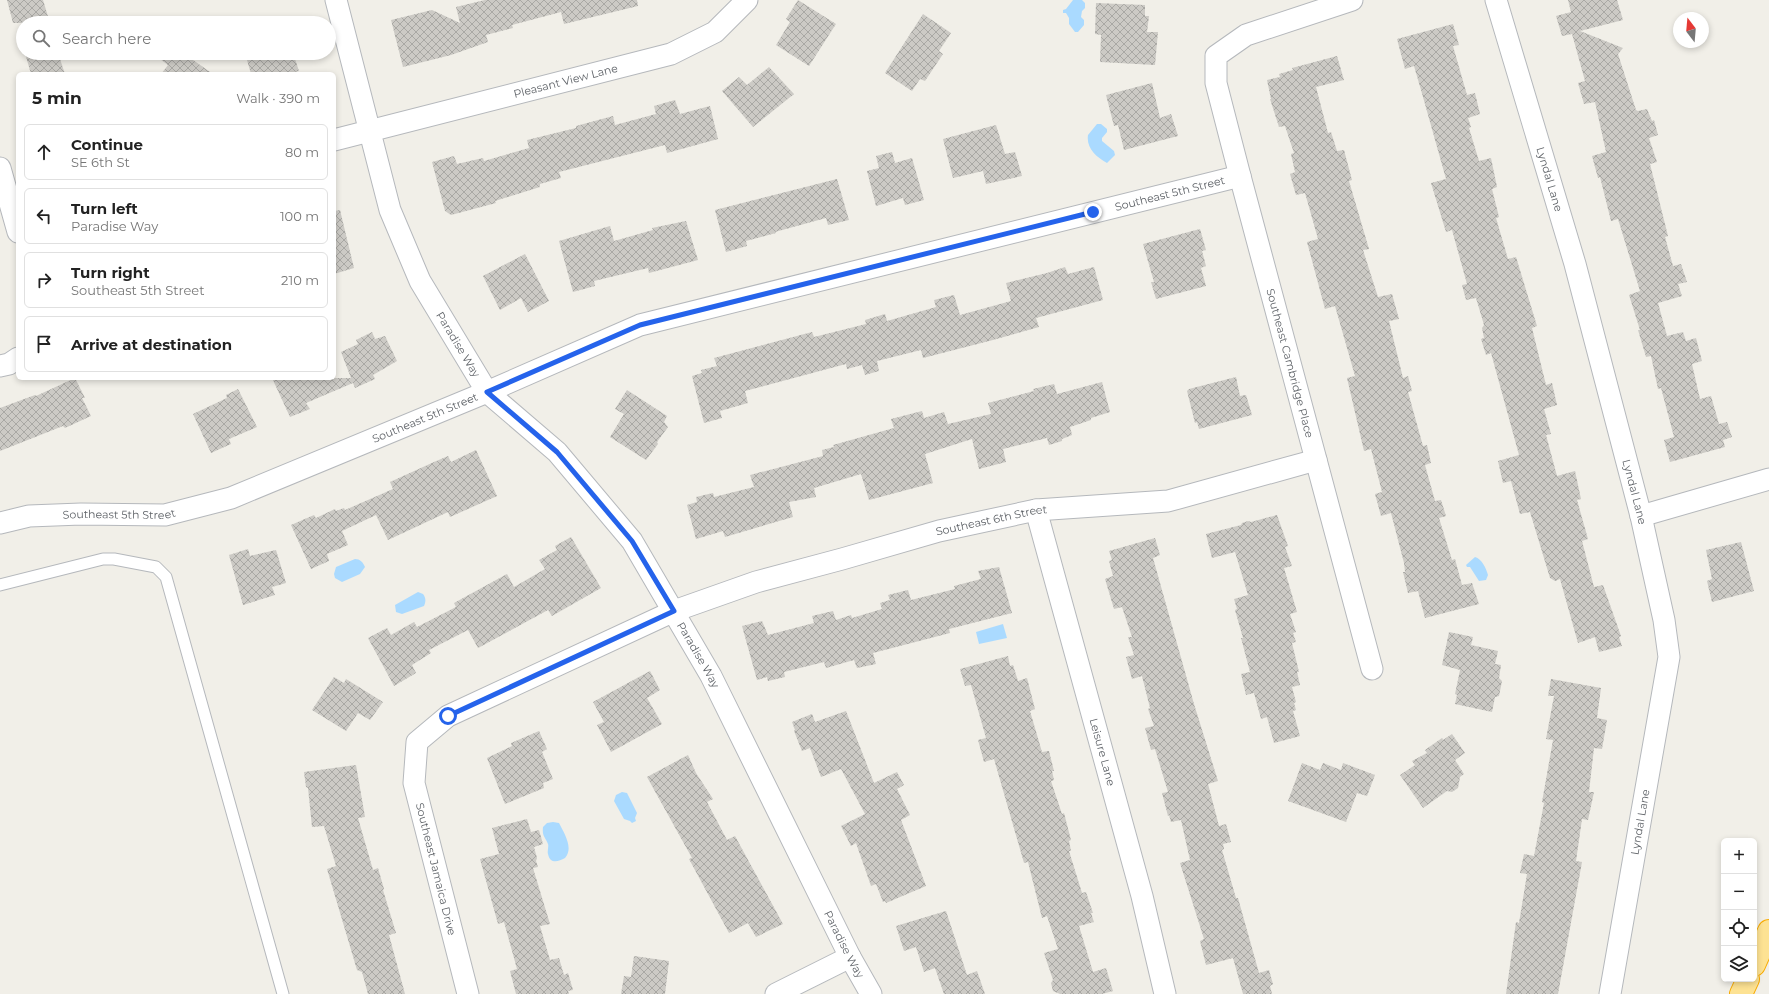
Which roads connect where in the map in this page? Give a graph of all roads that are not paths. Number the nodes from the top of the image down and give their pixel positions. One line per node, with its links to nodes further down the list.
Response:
1 (336, 0): 5 (street, Paradise Way)
2 (747, 0): 5 (street, Pleasant View Lane)
3 (1352, 0): 8 (street, Southeast Cambridge Place)
4 (1496, 0): 16 (street, Lyndal Lane)
5 (368, 130): 6 (street, Pleasant View Lane); 12 (street, Paradise Way)
6 (336, 139)
7 (0, 168): 9 (street)
8 (1240, 176): 12 (street, Southeast 5th Street); 13 (street, Southeast Cambridge Place)
9 (16, 225)
10 (16, 359): 11 (street)
11 (0, 366)
12 (487, 392): 17 (street, Southeast 5th Street); 19 (street, Paradise Way)
13 (1316, 460): 15 (street, Southeast 6th Street); 20 (street, Southeast Cambridge Place)
14 (1769, 478): 16 (street)
15 (1036, 510): 19 (street, Southeast 6th Street); 30 (street, Leisure Lane)
16 (1641, 516): 31 (street, Lyndal Lane)
17 (0, 523)
18 (0, 585): 26 (lane)
19 (674, 611): 21 (street, Southeast 6th Street); 23 (street, Paradise Way)
20 (1372, 669)
21 (417, 742): 27 (street, Southeast Jamaica Drive)
22 (1769, 931): 24 (highway)
23 (850, 957): 28 (street); 29 (street, Paradise Way)
24 (1757, 957)
25 (1747, 982): 32 (highway)
26 (283, 994)
27 (468, 994)
28 (776, 994)
29 (871, 994)
30 (1165, 994)
31 (1610, 994)
32 (1741, 994)

